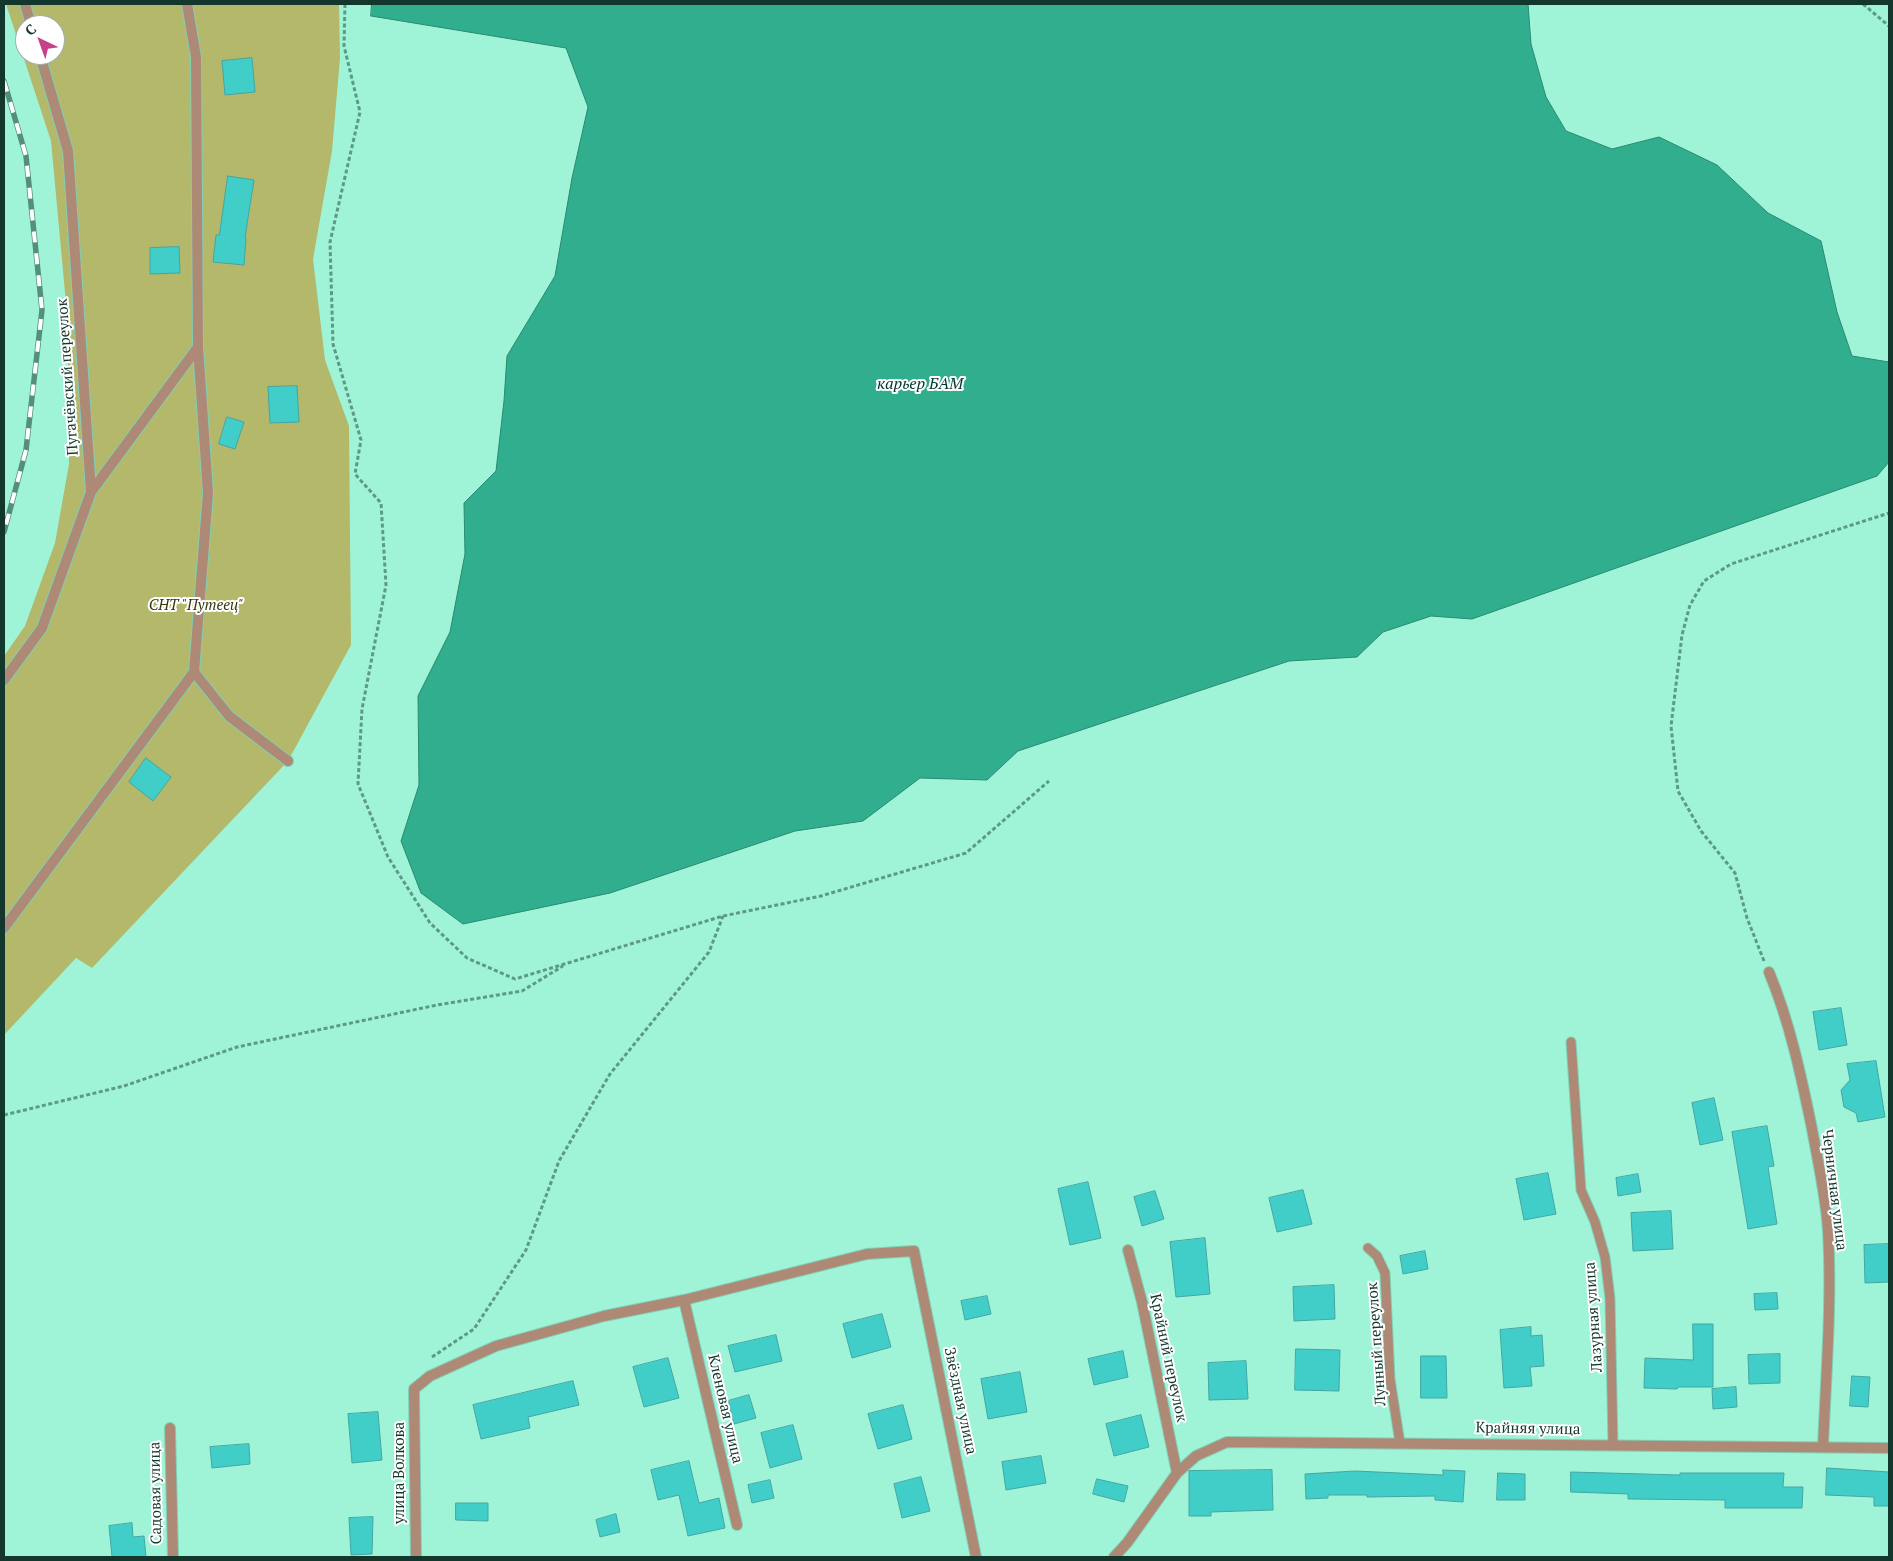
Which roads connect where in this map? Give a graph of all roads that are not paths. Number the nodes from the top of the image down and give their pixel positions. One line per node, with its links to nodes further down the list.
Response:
1 (187, 4): 3 (street)
2 (43, 65): 4 (street, Пугачёвский переулок)
3 (198, 347): 4 (street); 5 (street)
4 (91, 492): 6 (street, Пугачёвский переулок)
5 (194, 672): 7 (street); 8 (street)
6 (4, 680)
7 (288, 761)
8 (4, 928)
9 (1769, 972): 17 (street, Черничная улица)
10 (1571, 1042): 16 (lane, Лазурная улица)
11 (1368, 1248): 15 (lane, Лунный переулок)
12 (1128, 1250): 19 (street, Крайний переулок)
13 (684, 1300): 20 (street, Кленовая улица); 22 (street, улица Волкова); 23 (street, Звёздная улица)
14 (170, 1428): 21 (street, Садовая улица)
15 (1400, 1443): 16 (street, Крайняя улица); 19 (street, Крайняя улица)
16 (1613, 1445): 17 (street, Крайняя улица)
17 (1823, 1447): 18 (street, Крайняя улица)
18 (1889, 1448)
19 (1177, 1473): 24 (street, Крайняя улица)
20 (737, 1525)
21 (173, 1557)
22 (416, 1557)
23 (976, 1557)
24 (1114, 1557)

